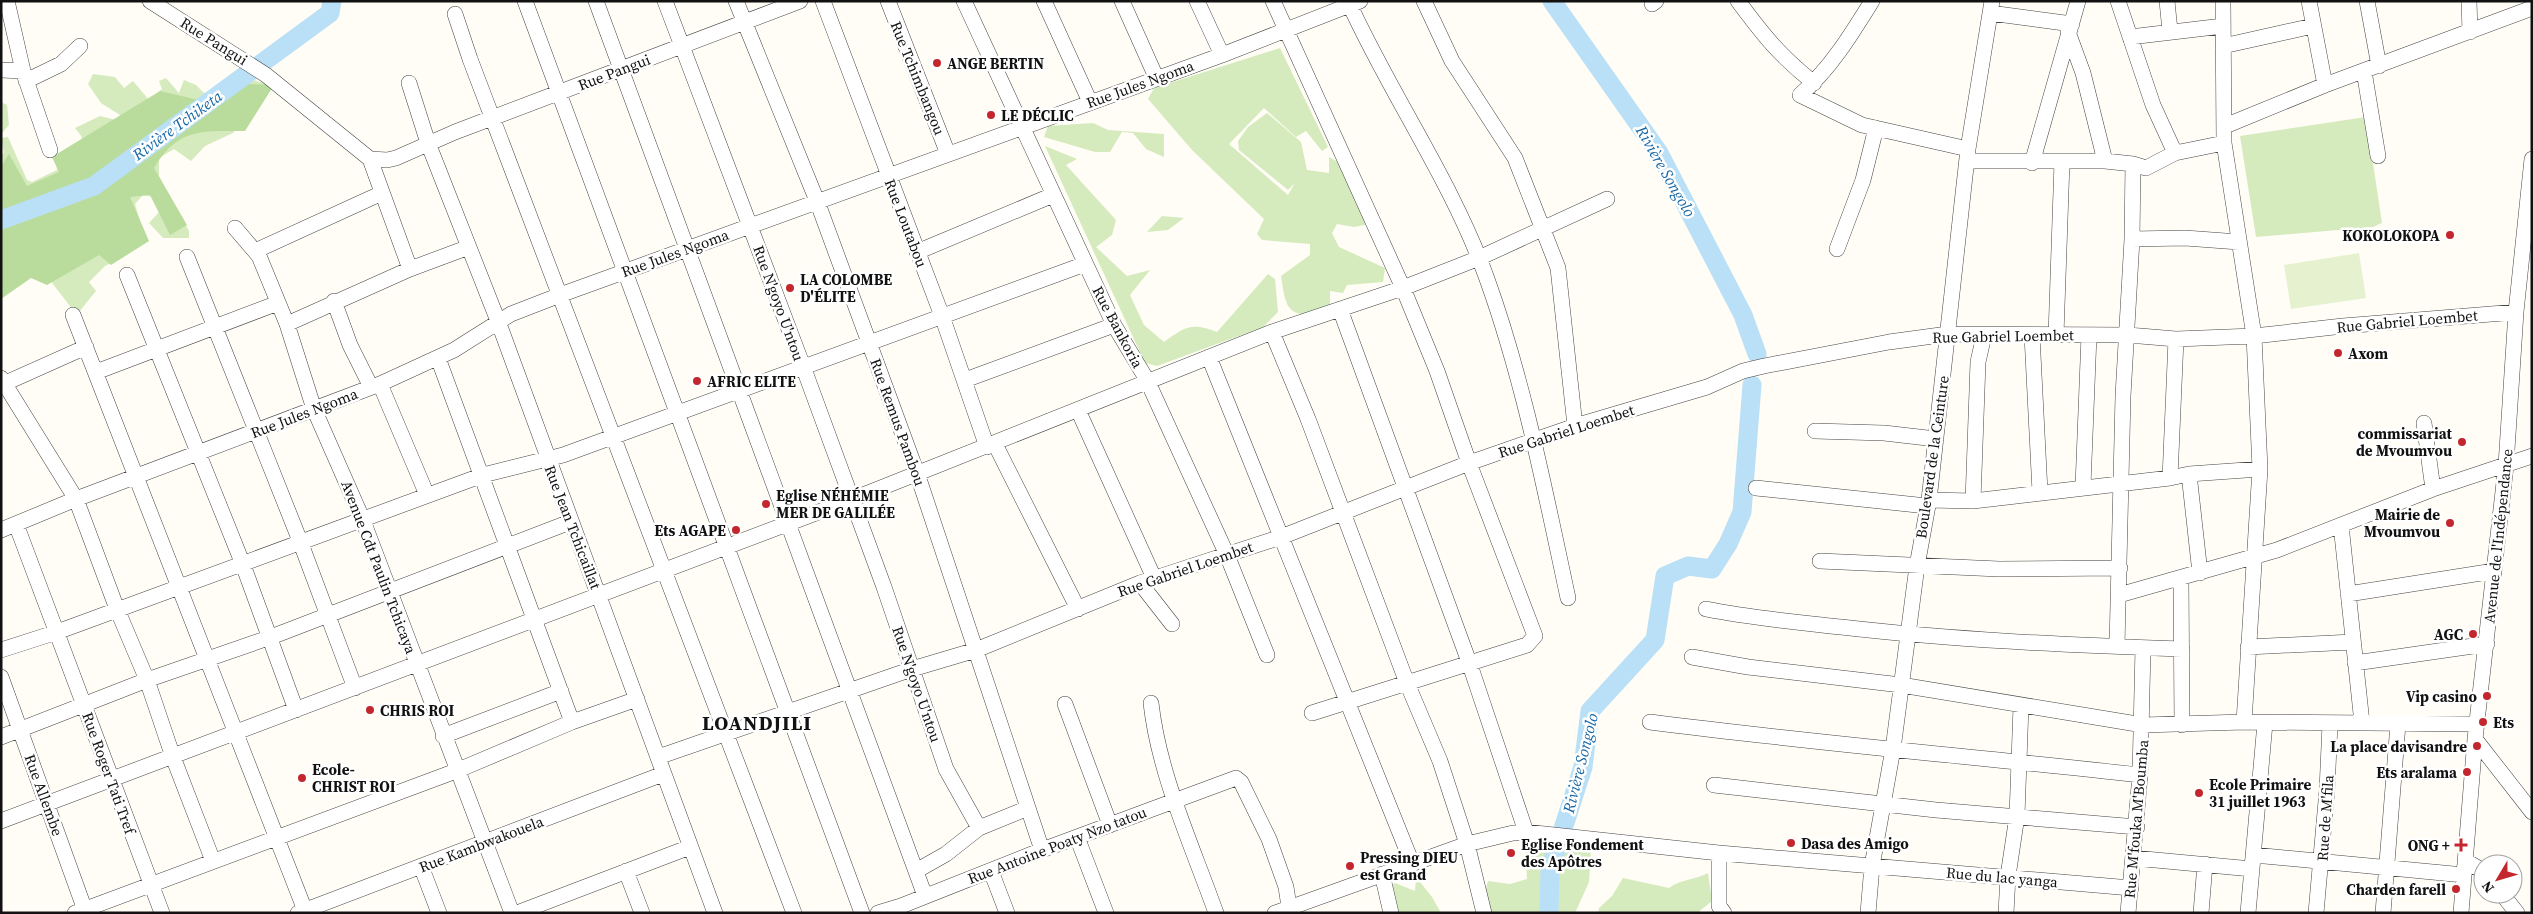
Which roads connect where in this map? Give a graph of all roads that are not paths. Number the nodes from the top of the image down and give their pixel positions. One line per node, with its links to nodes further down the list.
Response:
1 (7, 1): 45 (street)
2 (150, 1): 26 (street, Rue Pangui)
3 (525, 1): 50 (street)
4 (596, 1): 42 (street)
5 (665, 1): 39 (street, Rue N'goyo U'ntou)
6 (736, 1): 30 (street, Rue Remus Pambou)
7 (800, 1): 30 (street, Rue Pangui)
8 (823, 1): 69 (street, Rue Loutabou)
9 (888, 1): 60 (street, Rue Tchimbangou)
10 (964, 1): 53 (street, Rue Bankoria)
11 (1044, 1): 51 (street)
12 (1122, 1): 46 (street)
13 (1197, 1): 41 (street)
14 (1273, 1): 34 (street)
15 (1424, 1): 76 (street)
16 (1738, 1): 48 (street)
17 (1872, 1): 48 (street)
18 (2078, 1): 33 (street)
19 (2118, 1): 37 (street)
20 (2167, 1): 35 (street)
21 (2223, 1): 31 (street)
22 (2309, 1): 32 (street)
23 (2367, 1): 43 (street)
24 (2469, 1): 36 (street)
25 (1353, 2): 34 (street, Rue Jules Ngoma); 86 (street)
26 (166, 6): 63 (street, Rue Pangui)
27 (1991, 7): 33 (street); 61 (street, Boulevard de la Ceinture)
28 (2532, 8): 36 (street)
29 (455, 14): 52 (street)
30 (745, 23): 39 (street, Rue Pangui); 73 (street, Rue Remus Pambou)
31 (2223, 26): 35 (street); 40 (street)
32 (2313, 26): 40 (street); 49 (street)
33 (2070, 28): 65 (street); 67 (street)
34 (1287, 30): 41 (street, Rue Jules Ngoma); 91 (street)
35 (2170, 31): 37 (street)
36 (2470, 32): 43 (street)
37 (2130, 37): 59 (street)
38 (80, 46): 45 (street)
39 (682, 46): 42 (street, Rue Pangui); 74 (street, Rue N'goyo U'ntou)
40 (2223, 46): 54 (street)
41 (1222, 55): 46 (street, Rue Jules Ngoma)
42 (622, 68): 50 (street, Rue Pangui); 80 (street)
43 (2372, 68): 49 (street); 62 (street)
44 (1, 70): 45 (street)
45 (24, 76): 58 (street)
46 (1156, 77): 51 (street, Rue Jules Ngoma)
47 (409, 83): 56 (street, Rue Jean Tchicaillat)
48 (1814, 83): 55 (street)
49 (2325, 85): 54 (street)
50 (559, 93): 52 (street, Rue Pangui); 89 (street)
51 (1090, 102): 53 (street, Rue Jules Ngoma)
52 (493, 118): 56 (street, Rue Pangui); 92 (street)
53 (1022, 126): 60 (street, Rue Jules Ngoma); 71 (street, Rue Bankoria)
54 (2225, 126): 57 (street)
55 (1876, 128): 61 (street); 81 (street)
56 (428, 143): 63 (street, Rue Pangui); 79 (street, Rue Jean Tchicaillat)
57 (2224, 143): 59 (street); 78 (street)
58 (50, 150)
59 (2175, 153): 68 (street)
60 (948, 154): 69 (street, Rue Jules Ngoma)
61 (1968, 155): 67 (street); 104 (street, Boulevard de la Ceinture)
62 (2378, 156)
63 (370, 159): 70 (street)
64 (2532, 159): 84 (street, Avenue de l'Indépendance)
65 (2105, 161): 66 (street); 68 (street)
66 (2062, 162): 67 (street); 107 (street)
67 (2032, 163)
68 (2133, 164): 77 (street)
69 (888, 177): 73 (street, Rue Jules Ngoma); 83 (street, Rue Loutabou)
70 (382, 193): 82 (street); 88 (street)
71 (1053, 195): 83 (street); 87 (street, Rue Bankoria)
72 (1607, 198): 76 (street)
73 (817, 201): 74 (street, Rue Jules Ngoma); 112 (street, Rue Remus Pambou)
74 (750, 226): 80 (street, Rue Jules Ngoma); 117 (street, Rue N'goyo U'ntou)
75 (235, 228): 82 (street, Avenue Cdt Paulin Tchicaya)
76 (1543, 228): 86 (street); 128 (street)
77 (2132, 239): 78 (street); 109 (street)
78 (2239, 242): 110 (street)
79 (469, 247): 88 (street); 99 (street, Rue Jean Tchicaillat)
80 (688, 248): 89 (street, Rue Jules Ngoma); 123 (street)
81 (1838, 249)
82 (255, 251): 94 (street, Avenue Cdt Paulin Tchicaya)
83 (917, 252): 98 (street, Rue Loutabou)
84 (2527, 252): 96 (street, Avenue de l'Indépendance)
85 (188, 257): 102 (street)
86 (1478, 258): 91 (street); 133 (street)
87 (1085, 264): 98 (street); 101 (street, Rue Bankoria)
88 (410, 269): 93 (street)
89 (624, 272): 92 (street, Rue Jules Ngoma); 126 (street)
90 (127, 275): 114 (street)
91 (1403, 288): 95 (street); 138 (street)
92 (560, 295): 99 (street, Rue Jules Ngoma); 131 (street)
93 (334, 301): 100 (street); 122 (street)
94 (278, 303): 100 (street, Avenue Cdt Paulin Tchicaya); 102 (street)
95 (1340, 309): 103 (street); 150 (street)
96 (2516, 312): 110 (street, Rue Gabriel Loembet); 139 (street, Avenue de l'Indépendance)
97 (73, 315): 113 (street)
98 (942, 316): 112 (street); 119 (street, Rue Loutabou)
99 (498, 321): 116 (street, Rue Jules Ngoma); 137 (street, Rue Jean Tchicaillat)
100 (287, 324): 124 (street, Avenue Cdt Paulin Tchicaya)
101 (1114, 325): 119 (street); 120 (street, Rue Bankoria)
102 (215, 328): 114 (street); 129 (street)
103 (1272, 332): 115 (street); 157 (street)
104 (1948, 334): 106 (street, Rue Gabriel Loembet); 128 (street, Rue Gabriel Loembet); 132 (street, Boulevard de la Ceinture)
105 (2032, 334): 106 (street, Rue Gabriel Loembet); 107 (street, Rue Gabriel Loembet); 151 (street)
106 (1984, 335): 155 (street)
107 (2056, 335): 108 (street, Rue Gabriel Loembet)
108 (2089, 335): 109 (street, Rue Gabriel Loembet); 147 (street)
109 (2128, 335): 111 (street, Rue Gabriel Loembet); 146 (street)
110 (2254, 336): 111 (street, Rue Gabriel Loembet); 140 (street)
111 (2176, 339): 145 (street)
112 (870, 343): 117 (street); 141 (street, Rue Remus Pambou)
113 (86, 348): 118 (street); 121 (street)
114 (156, 349): 118 (street); 135 (street)
115 (1209, 357): 120 (street); 164 (street)
116 (438, 358): 122 (street, Rue Jules Ngoma); 143 (street)
117 (804, 369): 123 (street); 154 (street, Rue N'goyo U'ntou)
118 (96, 372): 144 (street)
119 (965, 380): 134 (street, Rue Loutabou)
120 (1147, 380): 125 (street); 168 (street, Rue Bankoria)
121 (2, 382): 153 (street)
122 (376, 386): 124 (street, Rue Jules Ngoma); 152 (street)
123 (740, 392): 126 (street); 160 (street)
124 (314, 409): 129 (street, Rue Jules Ngoma); 158 (street, Avenue Cdt Paulin Tchicaya)
125 (1078, 410): 134 (street); 178 (street)
126 (679, 414): 131 (street); 167 (street)
127 (2424, 423): 149 (street)
128 (1575, 426): 133 (street, Rue Gabriel Loembet)
129 (255, 432): 135 (street, Rue Jules Ngoma); 165 (street)
130 (1815, 432): 132 (street)
131 (614, 437): 137 (street); 174 (street)
132 (1936, 438): 156 (street, Boulevard de la Ceinture)
133 (1534, 440): 138 (street, Rue Gabriel Loembet); 184 (street)
134 (991, 445): 141 (street); 186 (street, Rue Loutabou)
135 (197, 453): 144 (street, Rue Jules Ngoma); 171 (street)
136 (2532, 456): 139 (street)
137 (547, 459): 143 (street); 159 (street, Rue Jean Tchicaillat)
138 (1469, 463): 150 (street, Rue Gabriel Loembet); 205 (street)
139 (2506, 465): 149 (street); 175 (street, Avenue de l'Indépendance)
140 (2260, 469): 142 (street); 169 (street)
141 (917, 473): 154 (street); 201 (street, Rue Remus Pambou)
142 (2189, 474): 145 (street); 176 (street)
143 (483, 475): 152 (street); 166 (street)
144 (136, 476): 153 (street, Rue Jules Ngoma); 179 (street)
145 (2170, 478): 146 (street)
146 (2122, 484): 147 (street); 173 (street)
147 (2084, 486): 151 (street)
148 (1756, 488): 156 (street)
149 (2433, 488): 162 (street)
150 (1405, 489): 157 (street, Rue Gabriel Loembet); 205 (street)
151 (2040, 492): 155 (street)
152 (427, 495): 158 (street)
153 (76, 499): 161 (street, Rue Jules Ngoma); 185 (street)
154 (852, 499): 160 (street); 208 (street, Rue N'goyo U'ntou)
155 (1973, 500): 156 (street)
156 (1928, 503): 172 (street, Boulevard de la Ceinture)
157 (1343, 513): 164 (street, Rue Gabriel Loembet); 211 (street)
158 (362, 518): 165 (street); 180 (street, Avenue Cdt Paulin Tchicaya)
159 (570, 522): 166 (street); 183 (street, Rue Jean Tchicaillat)
160 (788, 523): 167 (street); 215 (street)
161 (16, 524): 163 (street, Rue Jules Ngoma); 191 (street, Rue Roger Tati Tref)
162 (2341, 525): 169 (street); 181 (street)
163 (1, 530)
164 (1281, 537): 168 (street, Rue Gabriel Loembet); 217 (street)
165 (300, 541): 171 (street); 188 (street)
166 (507, 546): 180 (street); 189 (street)
167 (728, 546): 174 (street); 223 (street)
168 (1227, 555): 178 (street, Rue Gabriel Loembet); 202 (street, Rue Bankoria)
169 (2254, 557): 176 (street); 197 (street)
170 (1820, 561): 172 (street)
171 (242, 562): 179 (street); 193 (street)
172 (1917, 566): 173 (street); 192 (street, Boulevard de la Ceinture)
173 (2120, 568): 182 (street)
174 (664, 571): 183 (street); 237 (street)
175 (2494, 571): 181 (street); 195 (street, Avenue de l'Indépendance)
176 (2200, 573): 177 (street)
177 (2181, 578): 182 (street); 199 (street)
178 (1147, 580): 186 (street, Rue Gabriel Loembet); 190 (street)
179 (178, 586): 185 (street); 204 (street)
180 (390, 590): 188 (street); 207 (street, Avenue Cdt Paulin Tchicaya)
181 (2348, 594): 194 (street)
182 (2119, 595): 196 (street)
183 (599, 596): 189 (street); 216 (street, Rue Jean Tchicaillat)
184 (1568, 598)
185 (117, 609): 191 (street); 210 (street)
186 (1078, 609): 201 (street, Rue Gabriel Loembet)
187 (1706, 609): 192 (street)
188 (328, 615): 193 (street); 213 (street)
189 (535, 620): 207 (street); 214 (street)
190 (1172, 624)
191 (57, 632): 200 (street); 220 (street, Rue Roger Tati Tref)
192 (1907, 635): 196 (street); 212 (street, Boulevard de la Ceinture)
193 (271, 637): 204 (street); 222 (street)
194 (2353, 642): 197 (street); 206 (street)
195 (2487, 644): 206 (street); 235 (street, Avenue de l'Indépendance)
196 (2118, 646): 198 (street)
197 (2248, 647): 227 (street)
198 (2143, 648): 199 (street); 232 (street, Rue M'fouka M'Boumba)
199 (2182, 649): 233 (street)
200 (1, 650)
201 (976, 650): 208 (street, Rue Gabriel Loembet); 252 (street, Rue Remus Pambou)
202 (1267, 654)
203 (1692, 657): 212 (street)
204 (208, 659): 210 (street); 236 (street)
205 (1469, 662): 211 (street); 259 (street)
206 (2355, 663): 229 (street)
207 (416, 665): 213 (street); 238 (street, Avenue Cdt Paulin Tchicaya)
208 (912, 669): 215 (street, Rue Gabriel Loembet); 258 (street, Rue N'goyo U'ntou)
209 (1, 677): 234 (street, Rue Allembe)
210 (147, 680): 220 (street); 241 (street)
211 (1407, 683): 217 (street); 263 (street)
212 (1901, 685): 221 (street); 240 (street, Boulevard de la Ceinture)
213 (355, 688): 222 (street)
214 (561, 691): 225 (street); 238 (street)
215 (850, 691): 223 (street, Rue Gabriel Loembet); 279 (street)
216 (636, 699): 225 (street); 242 (street, Rue Jean Tchicaillat)
217 (1348, 702): 224 (street); 271 (street)
218 (1151, 703): 249 (street)
219 (1065, 704): 256 (street)
220 (83, 705): 234 (street); 247 (street, Rue Roger Tati Tref)
221 (2021, 706): 232 (street); 243 (street)
222 (296, 710): 236 (street)
223 (790, 712): 237 (street, Rue Gabriel Loembet); 297 (street)
224 (1312, 713)
225 (572, 722): 244 (street)
226 (1650, 722): 240 (street)
227 (2244, 722): 228 (street); 233 (street)
228 (2264, 723): 230 (street); 270 (street)
229 (2362, 723): 230 (street); 231 (street)
230 (2330, 724): 269 (street, Rue de M'fila)
231 (2398, 724): 235 (street); 275 (street)
232 (2143, 725): 233 (street); 246 (street, Rue M'fouka M'Boumba)
233 (2182, 725)
234 (20, 730): 239 (street); 251 (street, Rue Allembe)
235 (2476, 732): 253 (street); 276 (street, Avenue de l'Indépendance)
236 (235, 733): 241 (street); 260 (street)
237 (726, 734): 242 (street, Rue Gabriel Loembet); 296 (street)
238 (444, 736): 244 (street, Avenue Cdt Paulin Tchicaya)
239 (1, 737)
240 (1893, 750): 243 (street); 250 (street, Boulevard de la Ceinture)
241 (173, 757): 247 (street); 268 (street)
242 (658, 757): 245 (street, Rue Jean Tchicaillat)
243 (2019, 761): 246 (street); 254 (street)
244 (456, 771): 260 (street); 262 (street, Avenue Cdt Paulin Tchicaya)
245 (663, 774): 262 (street, Rue Kambwakouela); 264 (street, Rue Jean Tchicaillat)
246 (2140, 775): 257 (street, Rue M'fouka M'Boumba)
247 (112, 780): 251 (street); 283 (street, Rue Roger Tati Tref)
248 (1714, 785): 250 (street)
249 (1175, 800): 256 (street, Rue Antoine Poaty Nzo tatou); 288 (street, Rue Antoine Poaty Nzo tatou); 301 (street)
250 (1884, 803): 254 (street); 274 (street, Boulevard de la Ceinture)
251 (48, 804): 255 (street); 287 (street, Rue Allembe)
252 (1028, 808): 258 (street); 265 (street, Rue Remus Pambou)
253 (2532, 812)
254 (2017, 816): 257 (street); 282 (street)
255 (1, 821)
256 (1110, 825): 261 (street, Rue Antoine Poaty Nzo tatou)
257 (2136, 827): 267 (street, Rue M'fouka M'Boumba)
258 (979, 828): 279 (street)
259 (1526, 832): 263 (street, Rue du lac yanga); 266 (street, Rue du lac yanga)
260 (277, 836): 268 (street); 289 (street)
261 (1077, 837): 265 (street, Rue Antoine Poaty Nzo tatou); 300 (street)
262 (486, 842): 273 (street, Rue Kambwakouela); 292 (street, Avenue Cdt Paulin Tchicaya)
263 (1466, 844): 271 (street, Rue du lac yanga); 303 (street)
264 (690, 847): 278 (street); 295 (street, Rue Jean Tchicaillat)
265 (1042, 850): 280 (street, Rue Antoine Poaty Nzo tatou)
266 (1719, 852): 274 (street, Rue du lac yanga); 304 (street)
267 (2134, 858): 272 (street); 284 (street, Rue M'fouka M'Boumba)
268 (213, 860): 283 (street)
269 (2322, 861): 270 (street); 275 (street); 310 (street, Rue de M'fila)
270 (2253, 862): 272 (street); 309 (street)
271 (1412, 864): 281 (street, Rue du lac yanga)
272 (2205, 864): 308 (street)
273 (421, 866): 289 (street, Rue Kambwakouela); 291 (street)
274 (1872, 866): 282 (street, Rue du lac yanga); 305 (street, Boulevard de la Ceinture)
275 (2388, 868): 276 (street); 311 (street)
276 (2465, 868): 277 (street); 312 (street, Avenue de l'Indépendance)
277 (2473, 869)
278 (626, 871): 293 (street); 294 (street)
279 (916, 871): 285 (street)
280 (991, 871): 285 (street, Rue Antoine Poaty Nzo tatou); 299 (street)
281 (1382, 874): 288 (street, Rue du lac yanga); 302 (street)
282 (2008, 876): 284 (street, Rue du lac yanga); 306 (street)
283 (151, 886): 287 (street); 290 (street, Rue Roger Tati Tref)
284 (2131, 888): 307 (street, Rue M'fouka M'Boumba)
285 (925, 896): 286 (street, Rue Antoine Poaty Nzo tatou)
286 (902, 909): 298 (street, Rue Antoine Poaty Nzo tatou)
287 (82, 911)
288 (1285, 911)
289 (303, 912)
290 (162, 913)
291 (439, 913)
292 (512, 913)
293 (517, 913)
294 (642, 913)
295 (715, 913)
296 (794, 913)
297 (862, 913)
298 (878, 913)
299 (1007, 913)
300 (1106, 913)
301 (1216, 913)
302 (1390, 913)
303 (1484, 913)
304 (1724, 913)
305 (1868, 913)
306 (2006, 913)
307 (2128, 913)
308 (2200, 913)
309 (2248, 913)
310 (2316, 913)
311 (2383, 913)
312 (2461, 913)

